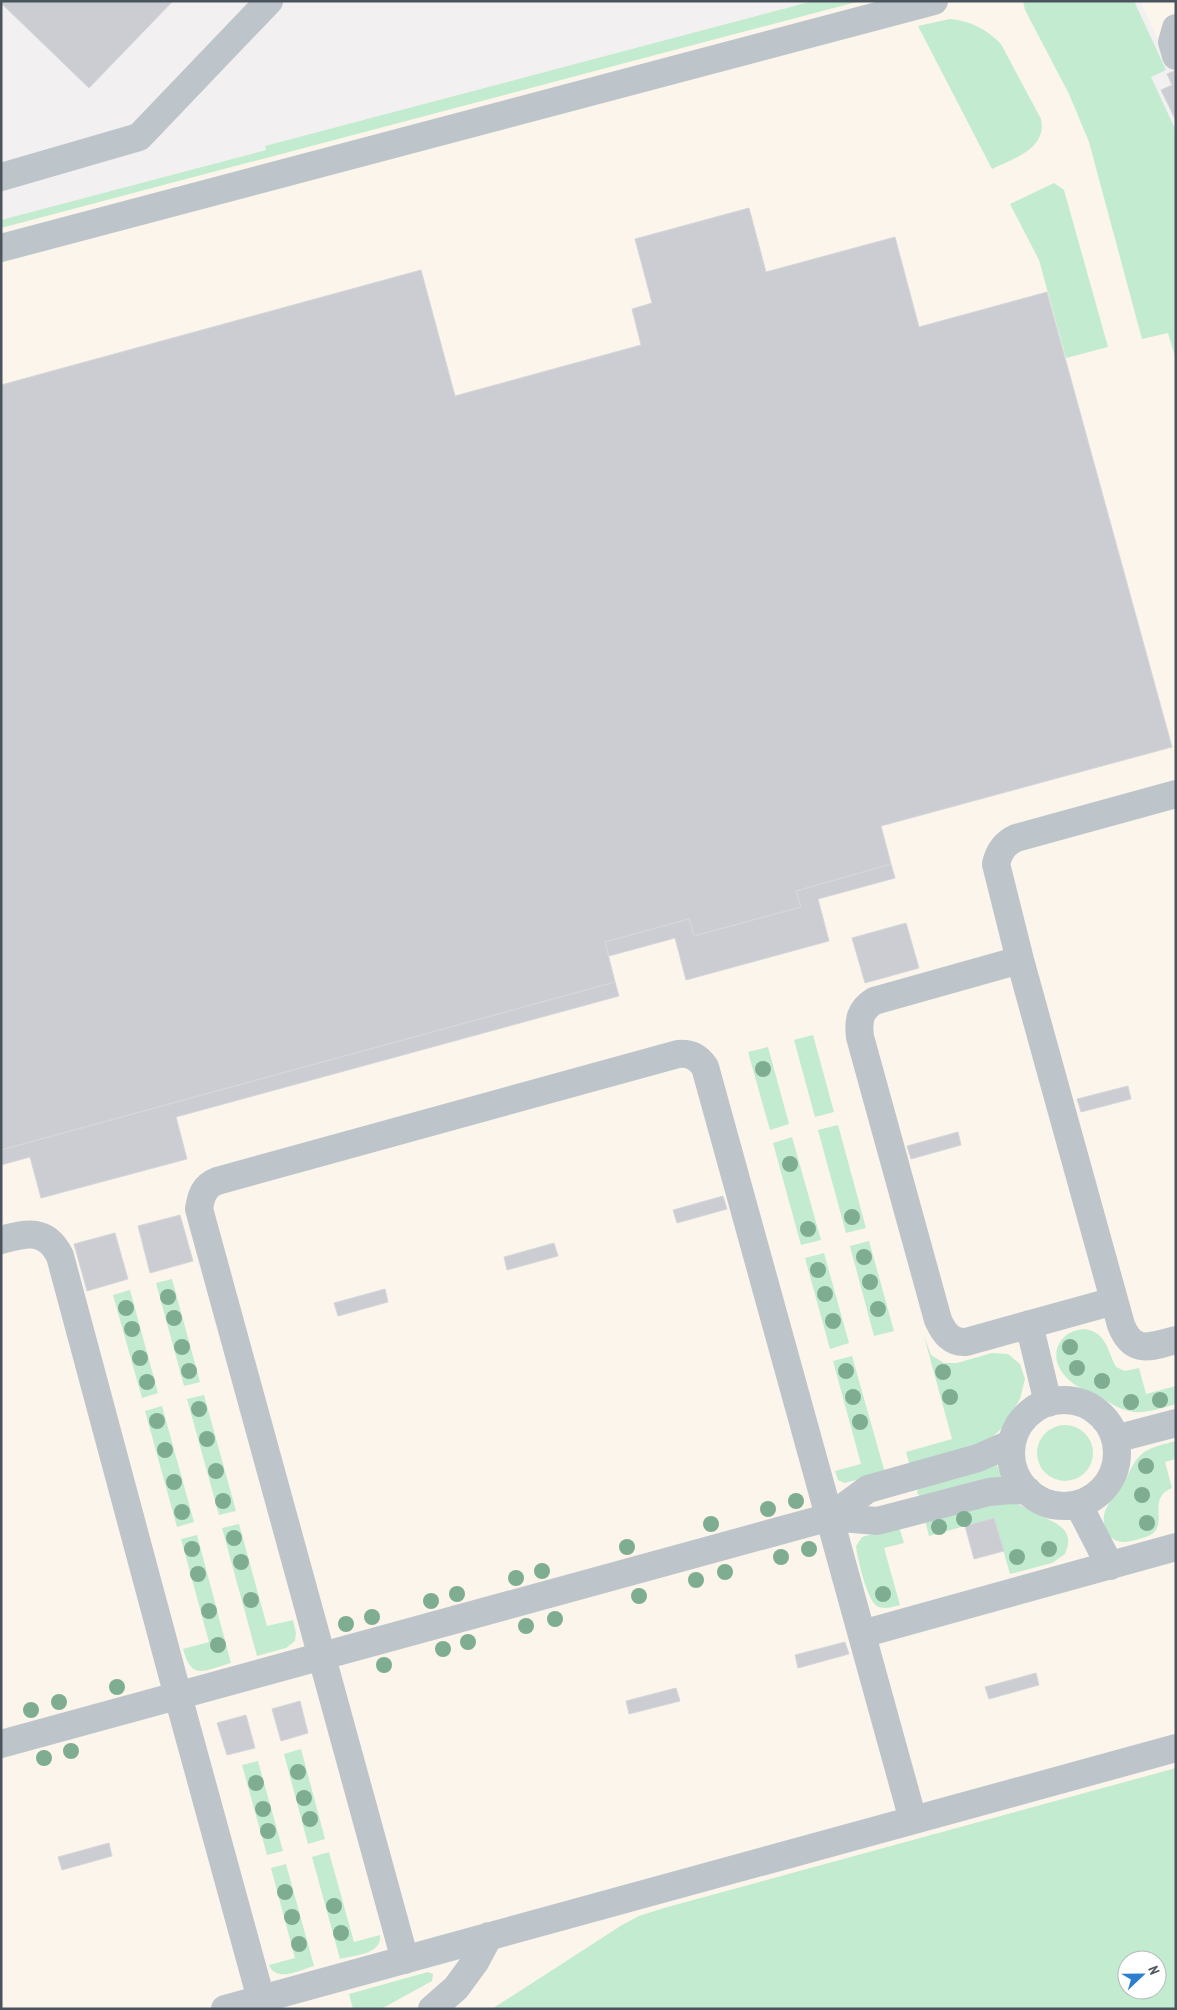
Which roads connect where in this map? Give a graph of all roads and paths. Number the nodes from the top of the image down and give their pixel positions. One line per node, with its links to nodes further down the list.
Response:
1 (269, 1): 5 (lane)
2 (934, 1): 6 (lane)
3 (1176, 28): 4 (lane)
4 (1176, 56)
5 (1, 177)
6 (1, 248)
7 (1176, 794): 8 (lane)
8 (1020, 960): 10 (lane); 11 (lane)
9 (1, 1240): 24 (lane)
10 (1114, 1301): 11 (lane); 12 (lane)
11 (1029, 1324): 13 (lane)
12 (1176, 1340)
13 (1048, 1403): 15 (lane); 16 (lane)
14 (1176, 1423): 15 (lane)
15 (1115, 1439): 18 (lane)
16 (1012, 1444): 17 (lane); 19 (lane)
17 (1028, 1491): 18 (lane); 19 (lane)
18 (1078, 1504): 21 (lane)
19 (830, 1517): 22 (lane); 23 (lane); 23 (lane)
20 (1176, 1548): 21 (lane)
21 (1110, 1566): 22 (lane)
22 (862, 1634): 27 (lane)
23 (321, 1656): 24 (lane); 29 (lane)
24 (178, 1696): 25 (lane); 30 (lane)
25 (1, 1744)
26 (1176, 1748): 27 (lane)
27 (913, 1820): 28 (lane)
28 (490, 1936): 29 (lane); 32 (lane)
29 (405, 1960): 30 (lane)
30 (261, 1999): 31 (lane)
31 (226, 2009)
32 (432, 2009)

